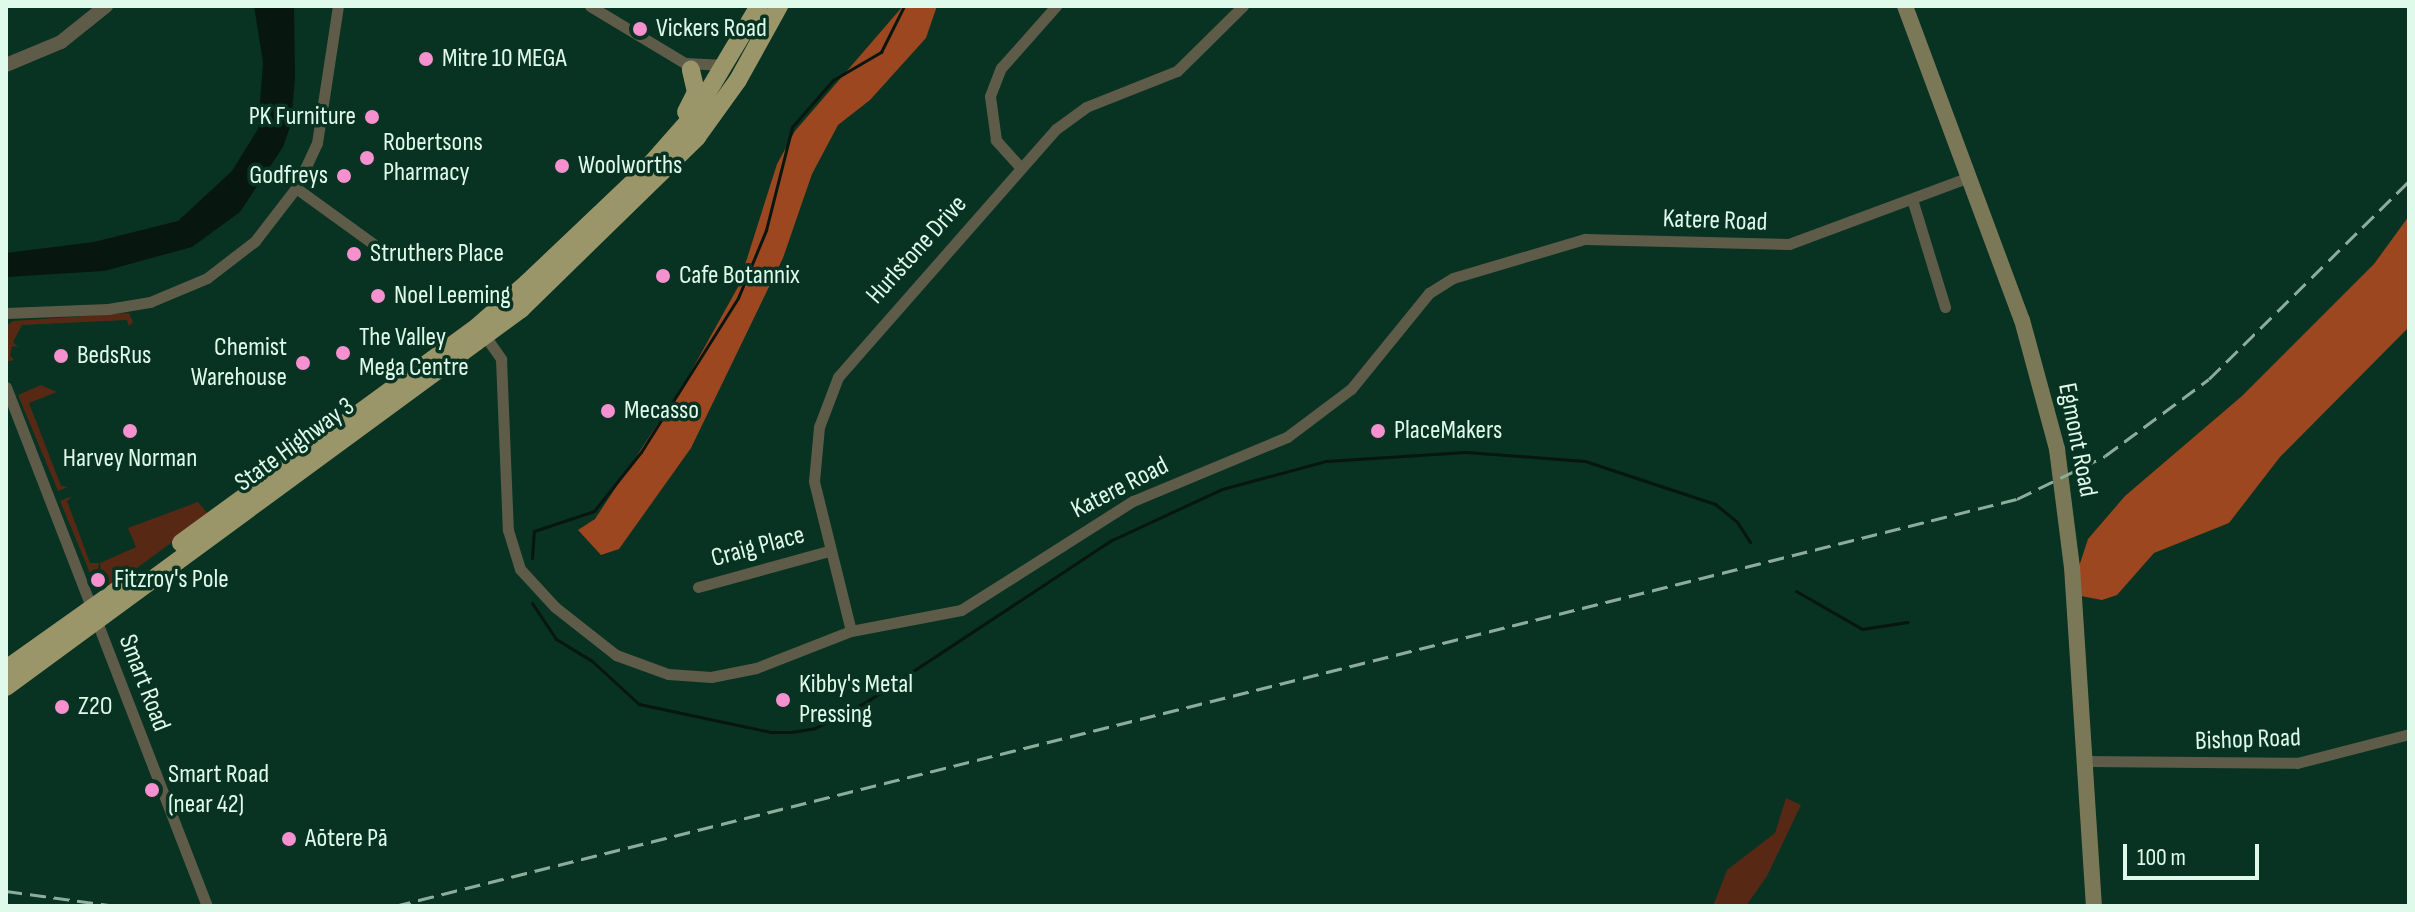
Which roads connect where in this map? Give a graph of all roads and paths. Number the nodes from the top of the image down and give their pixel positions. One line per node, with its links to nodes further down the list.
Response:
1 (106, 6): 9 (street)
2 (338, 6): 16 (street)
3 (590, 6): 10 (street)
4 (759, 6): 11 (highway, State Highway 3)
5 (779, 6): 11 (highway, State Highway 3)
6 (1056, 6): 14 (street)
7 (1243, 6): 14 (street, Hurlstone Drive)
8 (1905, 6): 15 (main road, Egmont Road)
9 (6, 65)
10 (688, 67): 11 (street); 12 (street); 13 (highway)
11 (733, 72): 12 (highway, State Highway 3); 21 (highway, State Highway 3)
12 (717, 82): 13 (highway, State Highway 3)
13 (651, 164): 21 (highway, State Highway 3)
14 (1021, 168): 23 (street, Hurlstone Drive)
15 (1969, 177): 17 (street, Katere Road); 30 (main road, Egmont Road)
16 (296, 188): 18 (street); 20 (street)
17 (1912, 199): 19 (street); 26 (street, Katere Road)
18 (379, 248)
19 (1945, 307)
20 (6, 313)
21 (482, 332): 25 (highway, State Highway 3); 26 (street, Katere Road)
22 (6, 387): 25 (street, Smart Road)
23 (829, 551): 24 (street, Craig Place); 26 (street, Hurlstone Drive)
24 (698, 587)
25 (95, 615): 27 (highway, State Highway 3); 28 (highway, State Highway 3); 31 (street, Smart Road)
26 (851, 631)
27 (6, 669)
28 (6, 687)
29 (2409, 734): 30 (street, Bishop Road)
30 (2085, 761): 32 (main road, Egmont Road)
31 (207, 906)
32 (2094, 906)

